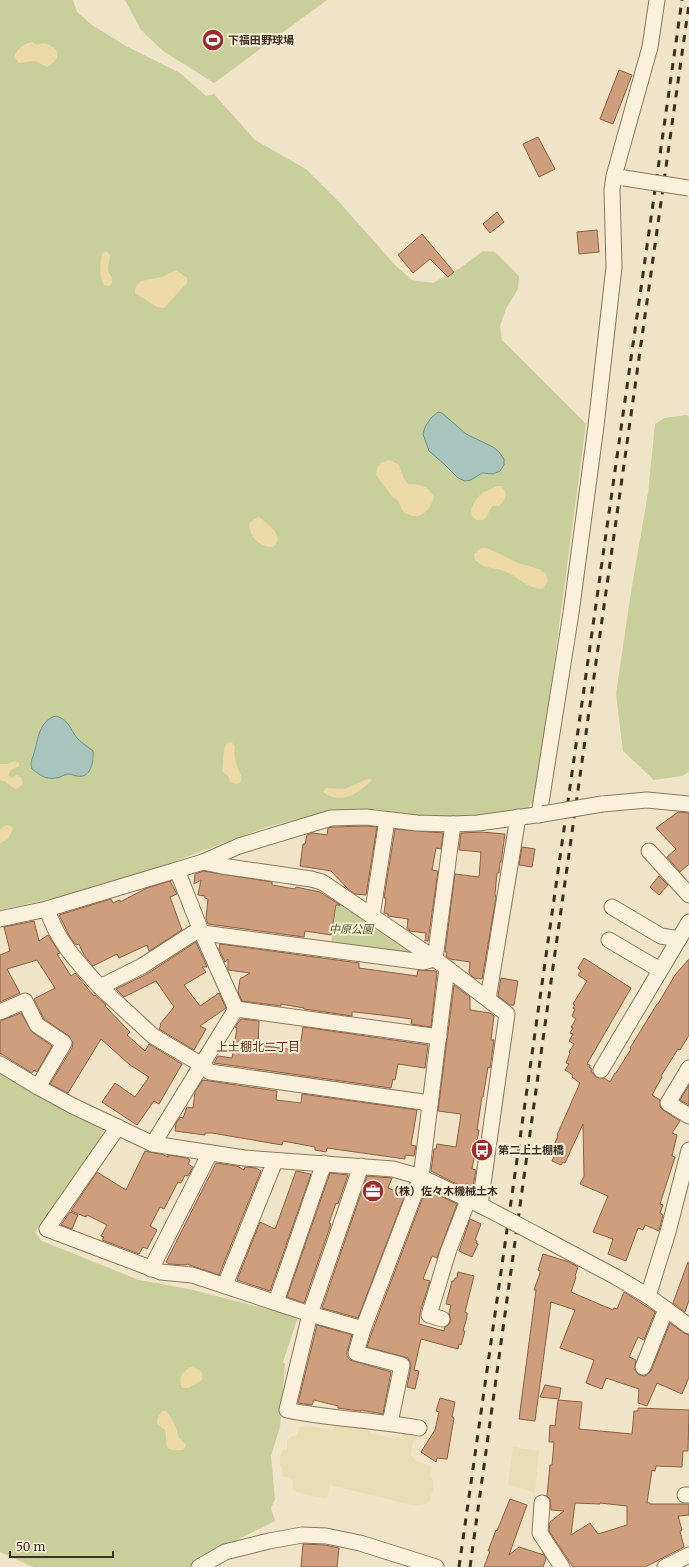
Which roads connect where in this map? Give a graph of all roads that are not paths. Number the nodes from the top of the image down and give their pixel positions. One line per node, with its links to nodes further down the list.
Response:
1 (657, 0): 2 (street)
2 (619, 177): 3 (street, bridge); 5 (street)
3 (689, 188)
4 (689, 804): 5 (street, bridge)
5 (541, 815): 6 (street)
6 (518, 818): 8 (street); 25 (street)
7 (387, 820): 8 (street); 10 (street); 15 (street)
8 (453, 824): 21 (street)
9 (649, 851): 12 (street)
10 (203, 862): 11 (street); 15 (street)
11 (177, 870): 14 (street); 18 (street)
12 (689, 895)
13 (612, 907): 19 (street)
14 (46, 909): 16 (street); 24 (street)
15 (372, 916): 21 (street)
16 (0, 919)
17 (689, 922): 19 (street)
18 (202, 931): 21 (street); 24 (street); 26 (street)
19 (679, 939): 23 (street)
20 (609, 940): 23 (street)
21 (435, 959): 22 (street)
22 (447, 968): 25 (street); 28 (street)
23 (660, 970): 32 (street)
24 (100, 987): 30 (street)
25 (488, 999): 44 (street)
26 (236, 1009): 28 (street); 30 (street)
27 (0, 1012): 33 (street)
28 (439, 1037): 34 (street)
29 (0, 1064): 33 (street)
30 (202, 1065): 34 (street); 37 (street)
31 (689, 1068): 35 (street)
32 (600, 1070)
33 (38, 1087): 36 (street)
34 (430, 1103): 43 (street)
35 (689, 1116)
36 (118, 1127): 37 (street); 45 (street)
37 (153, 1144): 39 (street)
38 (689, 1150): 47 (street)
39 (210, 1153): 40 (street); 45 (street)
40 (275, 1161): 41 (street); 46 (street)
41 (324, 1164): 42 (street); 48 (street)
42 (361, 1166): 43 (street); 50 (street)
43 (420, 1177): 44 (street); 53 (street)
44 (478, 1204): 47 (street, bridge); 51 (street)
45 (151, 1269): 46 (street)
46 (225, 1285): 48 (street)
47 (648, 1296): 49 (street)
48 (276, 1302): 50 (street)
49 (666, 1309): 52 (street); 54 (street)
50 (310, 1314): 53 (street); 55 (street)
51 (433, 1320)
52 (688, 1324)
53 (363, 1329): 55 (street)
54 (643, 1367)
55 (390, 1423): 56 (street)
56 (419, 1428)
57 (542, 1503): 61 (street)
58 (689, 1555): 62 (street)
59 (199, 1567): 60 (street)
60 (436, 1567)
61 (562, 1567)
62 (665, 1567)

